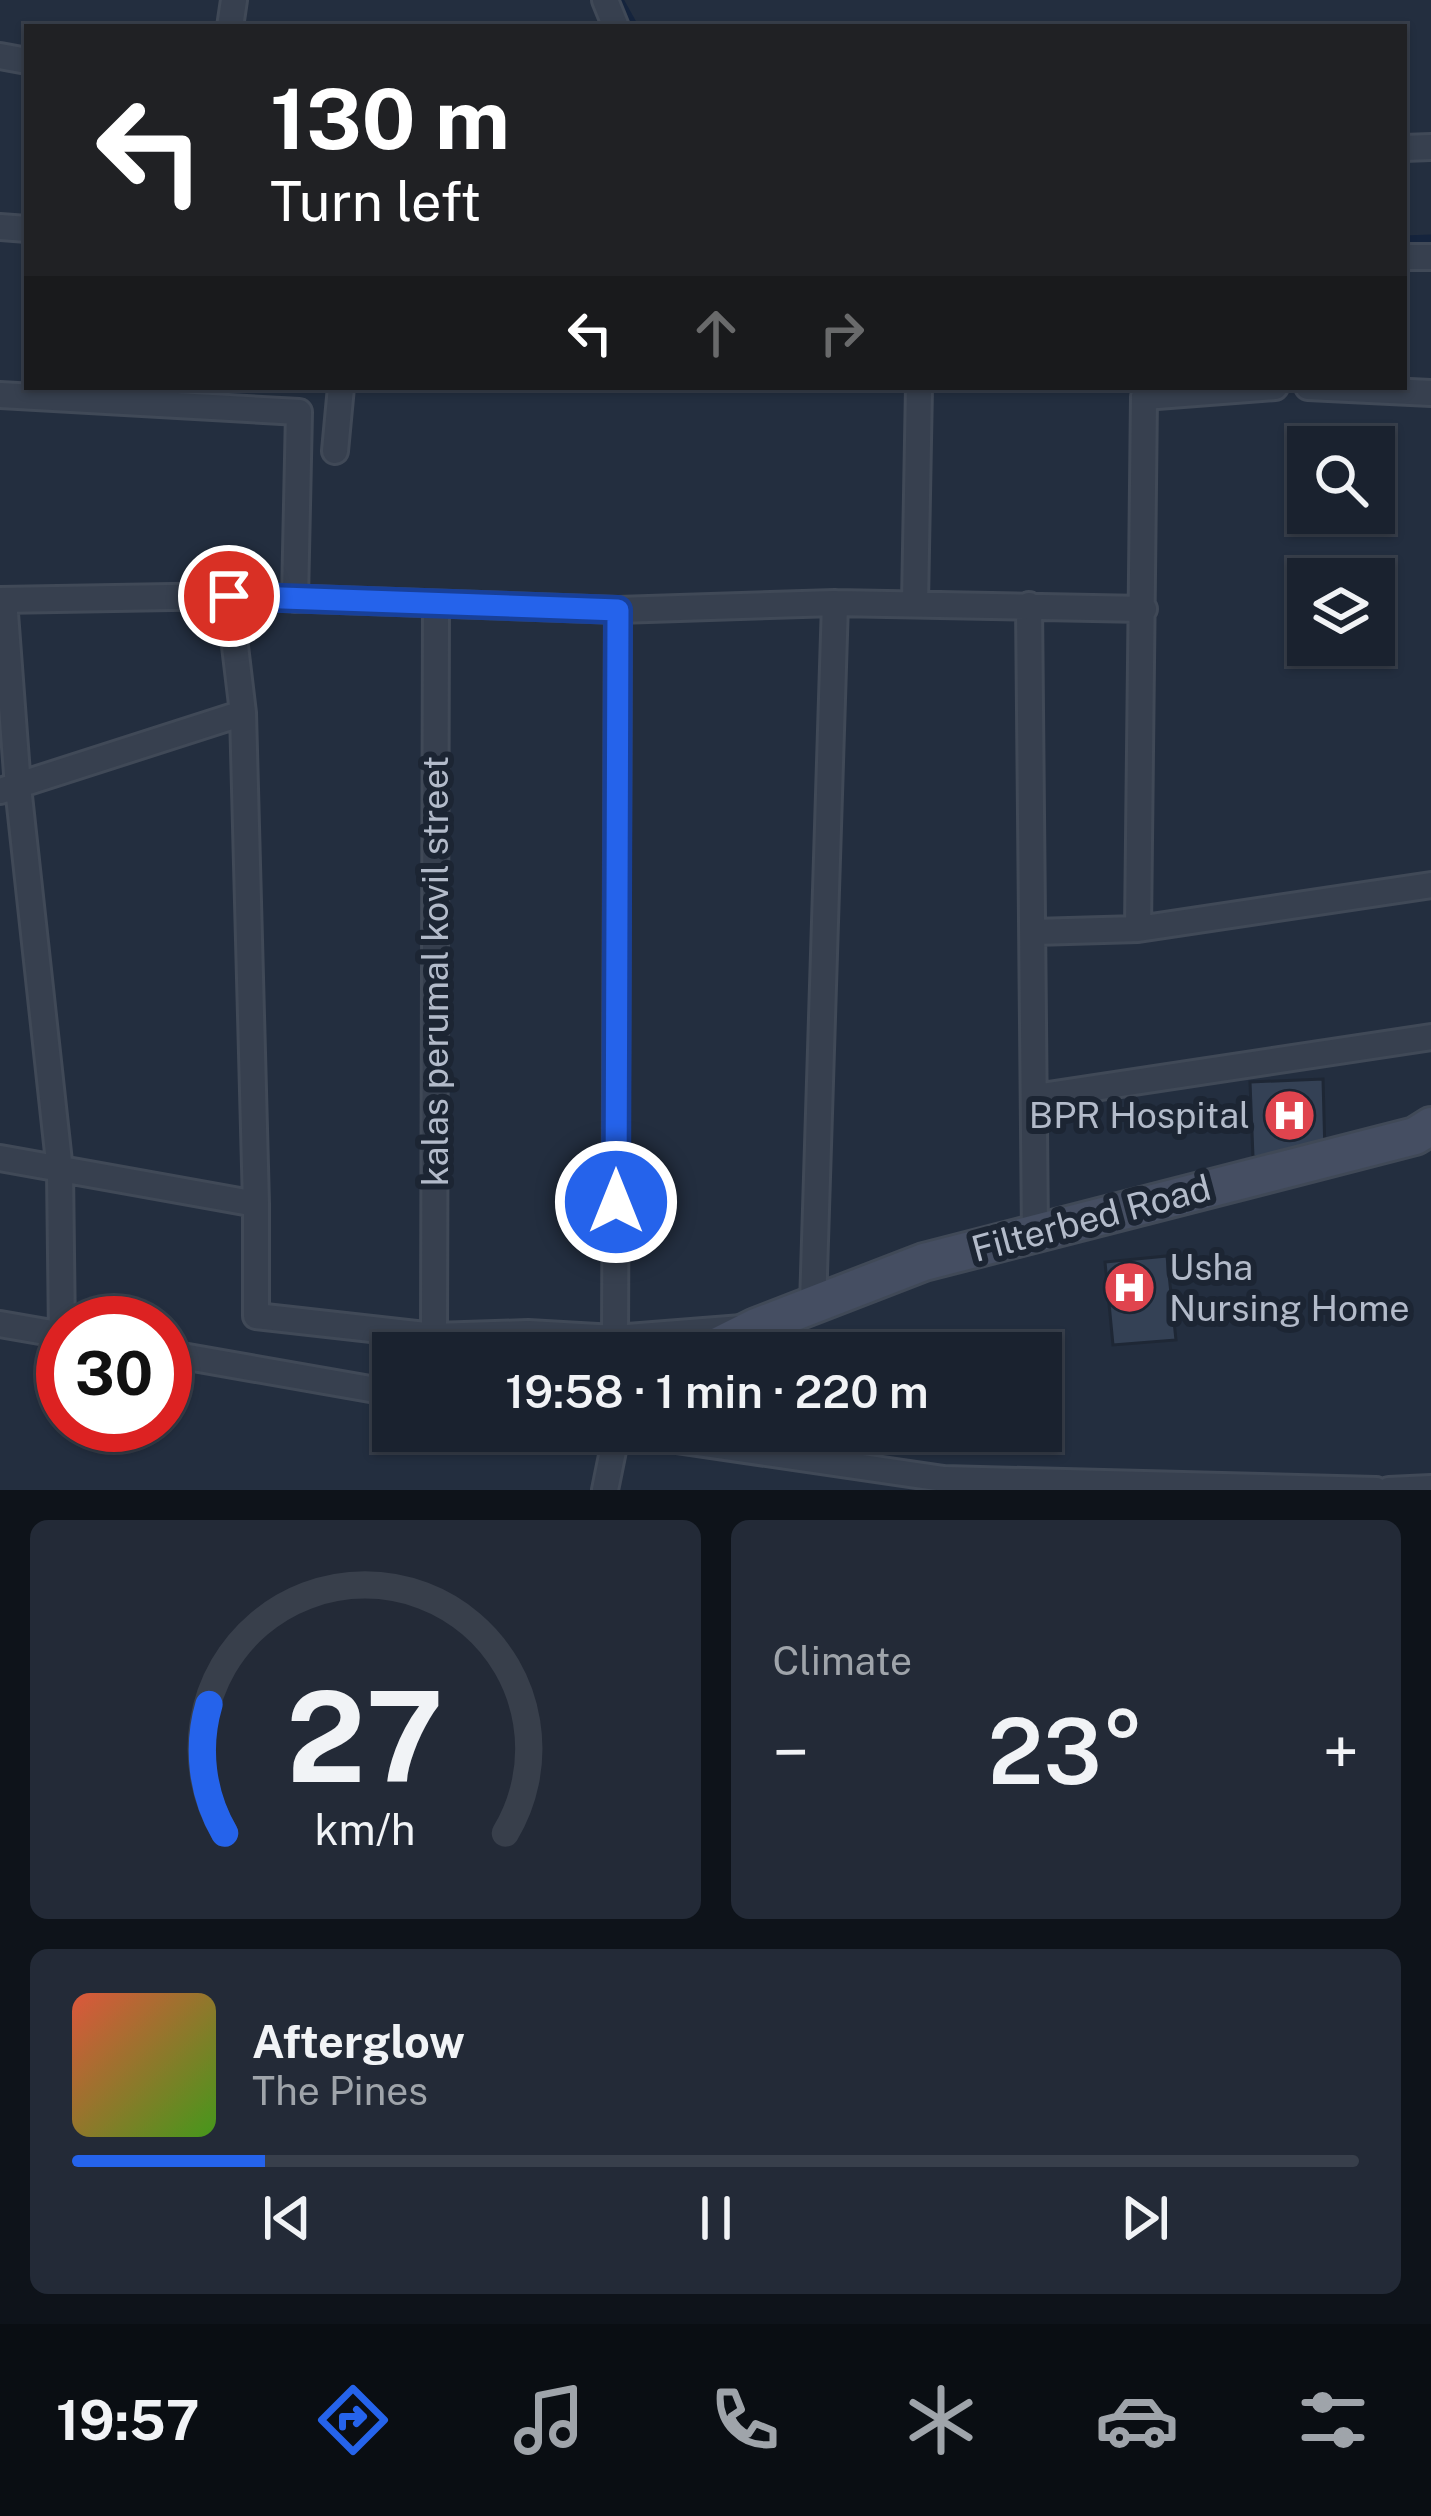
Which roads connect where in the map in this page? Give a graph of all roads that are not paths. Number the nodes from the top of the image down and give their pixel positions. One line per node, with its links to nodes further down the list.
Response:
1 (341, 390): 8 (street)
2 (919, 390): 13 (street)
3 (1236, 390): 16 (street)
4 (1361, 390): 5 (street)
5 (1431, 394)
6 (0, 395): 7 (street)
7 (137, 395): 10 (street)
8 (335, 451)
9 (229, 596): 10 (street); 11 (street); 18 (street)
10 (295, 599): 15 (street)
11 (2, 600): 19 (street)
12 (836, 603): 13 (street); 17 (street); 31 (street)
13 (915, 603): 14 (street)
14 (1029, 604): 16 (street); 22 (street)
15 (436, 607): 17 (street); 36 (street, kalas perumal kovil street)
16 (1144, 609): 21 (street)
17 (618, 610): 37 (street)
18 (243, 713): 19 (street); 28 (street)
19 (9, 789): 27 (street)
20 (1431, 885): 21 (street)
21 (1138, 929): 22 (street)
22 (1034, 932): 24 (street)
23 (1431, 1037): 24 (street)
24 (1035, 1097): 29 (street)
25 (1431, 1126): 29 (main road, Filterbed Road)
26 (0, 1158): 27 (street)
27 (60, 1171): 28 (street); 30 (street)
28 (256, 1204): 35 (street)
29 (1035, 1233): 31 (main road, Filterbed Road)
30 (62, 1296)
31 (814, 1305): 33 (main road, Filterbed Road)
32 (0, 1324): 34 (street)
33 (756, 1327): 38 (street); 39 (main road, Filterbed Road)
34 (36, 1330)
35 (398, 1332)
36 (434, 1332)
37 (615, 1332)
38 (692, 1332)
39 (746, 1332)
40 (192, 1358): 41 (street)
41 (372, 1389)
42 (612, 1452): 46 (street)
43 (744, 1452): 44 (street)
44 (944, 1485): 47 (street)
45 (1431, 1488): 48 (street)
46 (605, 1490)
47 (1376, 1490)
48 (1389, 1490)

